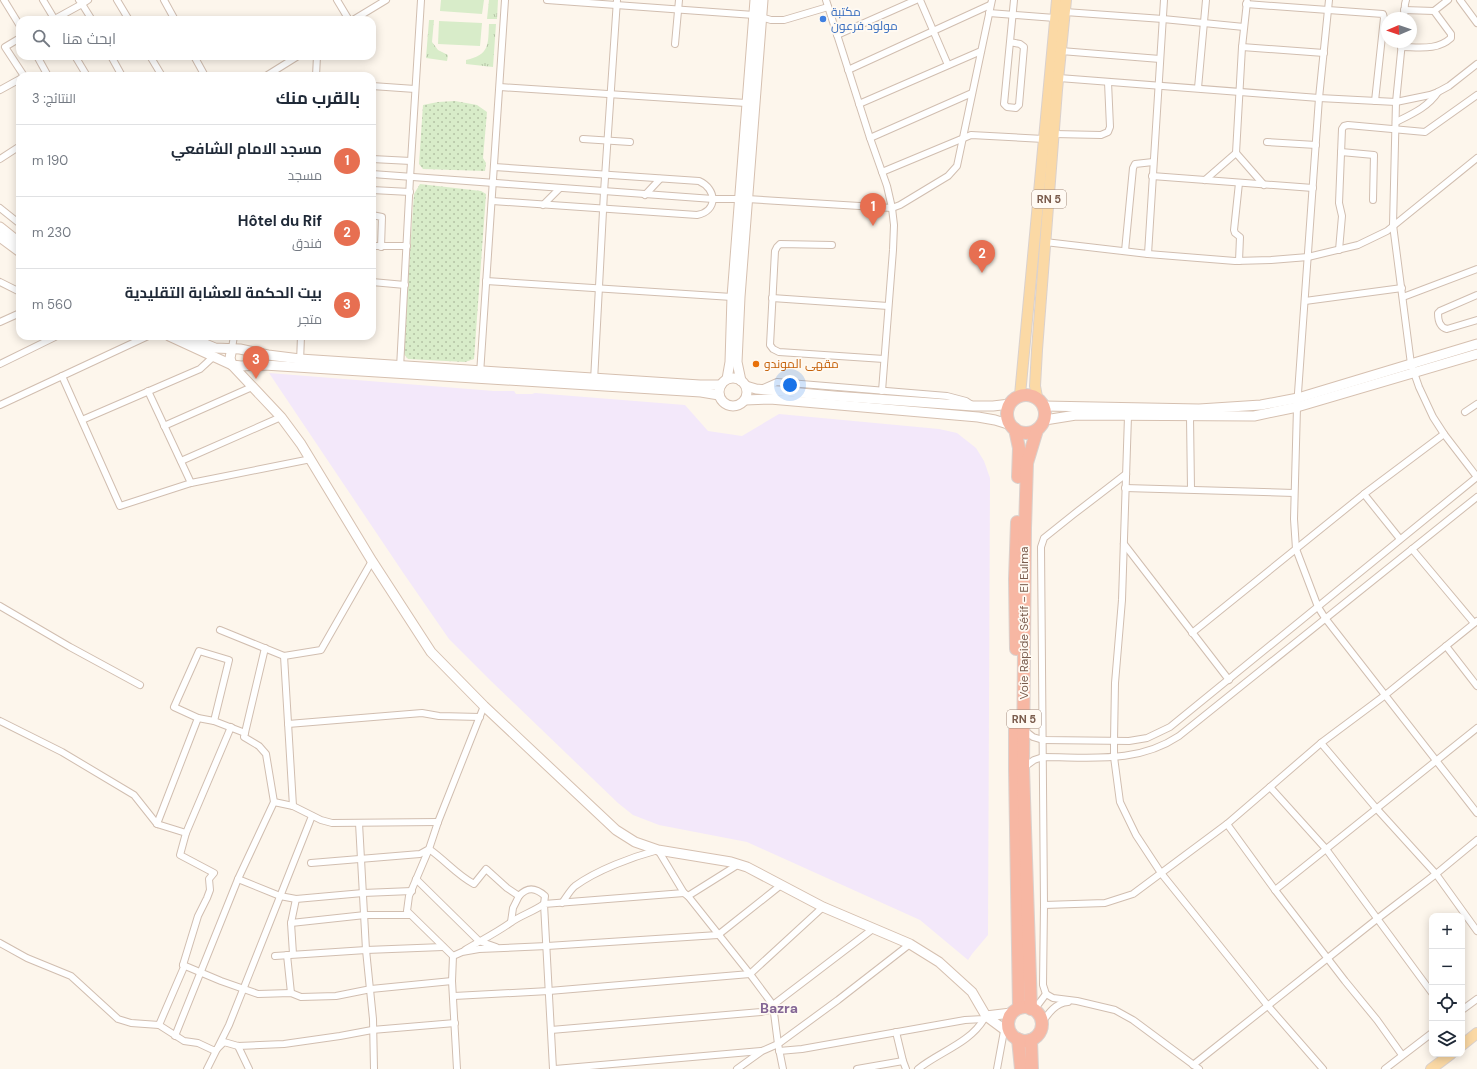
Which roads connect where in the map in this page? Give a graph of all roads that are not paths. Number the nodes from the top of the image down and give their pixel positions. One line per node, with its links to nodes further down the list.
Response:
1 (4, 0): 48 (street)
2 (42, 0): 38 (street)
3 (88, 0): 26 (street)
4 (117, 0): 41 (street)
5 (164, 0): 42 (street)
6 (337, 0): 43 (street)
7 (421, 0): 90 (street)
8 (506, 0): 88 (street)
9 (547, 0): 27 (street)
10 (679, 0): 31 (street)
11 (755, 0): 45 (street)
12 (763, 0): 45 (street)
13 (826, 0): 30 (street)
14 (916, 0): 53 (street)
15 (920, 0): 52 (street)
16 (1014, 0): 37 (street)
17 (1057, 0): 46 (main road, RN 5)
18 (1066, 0): 35 (main road, RN 5)
19 (1164, 0): 47 (street)
20 (1206, 0): 49 (street)
21 (1329, 0): 33 (street)
22 (1406, 0): 32 (street)
23 (1448, 0): 34 (street)
24 (1460, 0): 50 (street)
25 (383, 1): 44 (street)
26 (81, 2): 39 (street); 40 (street)
27 (617, 2): 31 (street); 95 (street)
28 (1246, 2): 33 (street); 51 (street)
29 (991, 3): 36 (street); 52 (street)
30 (828, 7): 45 (street); 53 (street)
31 (678, 10): 45 (street); 56 (street)
32 (1404, 10): 34 (street)
33 (1328, 11): 63 (street); 98 (street)
34 (1434, 11): 58 (street)
35 (1065, 12): 47 (street); 62 (main road, RN 5)
36 (989, 13): 37 (street); 61 (street)
37 (1012, 15): 46 (street); 55 (street)
38 (52, 16)
39 (60, 16)
40 (90, 16)
41 (127, 16)
42 (173, 16)
43 (347, 16)
44 (359, 16)
45 (758, 16): 100 (street); 139 (street)
46 (1055, 18): 108 (main road, RN 5)
47 (1163, 19): 49 (street); 64 (street)
48 (16, 20)
49 (1204, 23): 51 (street); 89 (street)
50 (1477, 23)
51 (1244, 27): 57 (street)
52 (934, 32): 72 (street); 74 (street)
53 (837, 35): 74 (street)
54 (16, 40): 59 (street)
55 (1010, 42): 55 (street)
56 (675, 44)
57 (1242, 46): 63 (street); 92 (street)
58 (1417, 47)
59 (2, 48): 75 (street)
60 (1401, 48): 99 (street)
61 (981, 51): 72 (street); 94 (street)
62 (1061, 51): 64 (street); 83 (main road, RN 5)
63 (1324, 53): 97 (street)
64 (1160, 59): 86 (street)
65 (39, 60): 76 (street)
66 (77, 60): 77 (street)
67 (113, 60): 78 (street)
68 (152, 60): 79 (street)
69 (196, 60): 80 (street)
70 (292, 60): 81 (street)
71 (317, 60): 82 (street)
72 (948, 64): 101 (street)
73 (1477, 64): 93 (street)
74 (848, 70): 101 (street)
75 (21, 72)
76 (46, 72)
77 (85, 72)
78 (120, 72)
79 (160, 72)
80 (203, 72)
81 (272, 72)
82 (316, 72)
83 (1059, 78): 85 (street); 104 (main road, RN 5)
84 (16, 80): 91 (street)
85 (1108, 82): 86 (street); 104 (street)
86 (1158, 85): 89 (street); 120 (street)
87 (376, 86): 90 (street)
88 (500, 87): 95 (street); 121 (street)
89 (1198, 88): 92 (street)
90 (415, 89): 119 (street)
91 (0, 90)
92 (1241, 91): 97 (street); 115 (street)
93 (1438, 92): 99 (street); 102 (street)
94 (972, 93): 105 (street); 107 (street)
95 (611, 95): 100 (street); 109 (street)
96 (1477, 95): 103 (street)
97 (1319, 98): 98 (street); 112 (street)
98 (1375, 101): 99 (street)
99 (1396, 102): 102 (street)
100 (746, 103): 139 (street)
101 (859, 104): 107 (street)
102 (1396, 122): 103 (street)
103 (1396, 129): 114 (street); 148 (street)
104 (1054, 134): 152 (main road, RN 5)
105 (963, 137): 108 (street); 122 (street); 144 (street)
106 (583, 138): 109 (street)
107 (870, 138): 122 (street)
108 (1044, 139): 209 (main road, RN 5)
109 (607, 140): 110 (street); 124 (street)
110 (630, 142)
111 (1267, 142): 112 (street)
112 (1316, 145): 133 (street)
113 (16, 149): 117 (street)
114 (1341, 152): 140 (street); 158 (street)
115 (1236, 154): 128 (street); 131 (street)
116 (1477, 158): 148 (street)
117 (0, 159)
118 (376, 159): 119 (street)
119 (411, 161): 126 (street)
120 (1153, 162): 125 (street); 159 (street)
121 (494, 167): 124 (street); 130 (street)
122 (882, 172): 144 (street)
123 (376, 174): 126 (street)
124 (605, 175): 127 (street); 136 (street)
125 (1152, 176): 128 (street); 160 (street)
126 (410, 178): 130 (street); 135 (street)
127 (660, 179): 137 (street); 138 (street)
128 (1205, 180): 129 (street)
129 (1239, 183): 131 (street); 162 (street)
130 (493, 184): 132 (street); 141 (street)
131 (1264, 185): 133 (street)
132 (559, 188): 136 (street); 142 (street)
133 (1313, 188): 161 (street)
134 (376, 190): 135 (street)
135 (410, 192): 156 (street)
136 (604, 192): 137 (street); 145 (street)
137 (645, 195): 138 (street)
138 (713, 199): 139 (street); 145 (street)
139 (743, 199): 144 (street); 172 (street); 203 (street)
140 (1373, 200)
141 (492, 201): 142 (street); 164 (street)
142 (543, 205): 145 (street)
143 (0, 208): 147 (street)
144 (892, 208): 176 (street)
145 (603, 209): 169 (street)
146 (376, 216): 155 (street)
147 (16, 221)
148 (1393, 225): 158 (street); 168 (street)
149 (0, 227): 151 (street)
150 (0, 237): 157 (street)
151 (16, 237)
152 (1046, 242): 159 (street); 211 (main road, RN 5)
153 (832, 245): 174 (street)
154 (376, 246): 155 (street)
155 (380, 246): 156 (street)
156 (407, 246): 167 (street)
157 (16, 249)
158 (1339, 250): 161 (street)
159 (1125, 251): 160 (street)
160 (1148, 254): 162 (street)
161 (1308, 257): 162 (street); 175 (street)
162 (1239, 260)
163 (1477, 269): 173 (street)
164 (486, 281): 169 (street); 199 (street)
165 (0, 282): 170 (street)
166 (376, 282): 167 (street)
167 (405, 285): 198 (street)
168 (1402, 288): 173 (street); 175 (street)
169 (599, 289): 172 (street); 201 (street)
170 (16, 290)
171 (1477, 295): 178 (street)
172 (732, 297): 202 (street)
173 (1403, 297): 197 (street)
174 (772, 298): 176 (street); 192 (street)
175 (1305, 301): 212 (street)
176 (888, 306): 192 (street)
177 (16, 315): 179 (street)
178 (1477, 320)
179 (0, 322)
180 (49, 340): 194 (street)
181 (139, 340): 200 (street)
182 (180, 340): 188 (street)
183 (192, 340): 188 (street)
184 (233, 340): 187 (street)
185 (301, 340): 193 (street)
186 (1477, 344): 197 (street)
187 (232, 348): 188 (street); 189 (street); 195 (street)
188 (205, 349): 191 (street)
189 (247, 350): 193 (street); 196 (street)
190 (1477, 354): 197 (street)
191 (213, 357): 195 (street); 206 (street)
192 (884, 359): 207 (street)
193 (300, 363): 196 (street); 198 (street)
194 (0, 364)
195 (232, 365): 196 (street); 204 (street)
196 (244, 366)
197 (1412, 368): 212 (street); 226 (street)
198 (400, 370): 199 (street)
199 (480, 374): 201 (street)
200 (62, 376): 215 (street); 221 (street)
201 (594, 382): 202 (street); 208 (street)
202 (724, 382): 203 (street); 208 (street)
203 (743, 384): 205 (street); 210 (street)
204 (252, 387): 219 (street); 223 (street)
205 (760, 389): 207 (street); 216 (street)
206 (148, 391): 221 (street); 223 (street)
207 (882, 391): 216 (street)
208 (719, 395): 210 (street)
209 (1020, 395): 211 (highway); 213 (highway)
210 (745, 400): 224 (street)
211 (1040, 402): 212 (street); 222 (highway)
212 (1297, 403): 220 (street); 234 (street)
213 (1010, 404): 216 (street); 224 (highway)
214 (1477, 404): 217 (street)
215 (0, 405)
216 (973, 406)
217 (1464, 412)
218 (1128, 416): 220 (street); 222 (street); 229 (street)
219 (281, 417): 227 (street); 228 (street)
220 (1190, 417): 233 (street)
221 (82, 420): 231 (street)
222 (1045, 420): 225 (highway)
223 (164, 426): 228 (street)
224 (1013, 427): 225 (highway); 342 (highway, Voie Rapide Sétif - El Eulma / RN 5)
225 (1037, 430): 263 (highway, Voie Rapide Sétif - El Eulma / RN 5)
226 (1444, 434): 230 (street); 235 (street)
227 (311, 459): 231 (street); 241 (street)
228 (181, 461): 231 (street)
229 (1126, 474): 232 (street); 265 (street)
230 (1477, 477): 237 (street)
231 (191, 484)
232 (1126, 488): 233 (street); 238 (street)
233 (1191, 489): 234 (street)
234 (1294, 493): 239 (street)
235 (1364, 494): 237 (street); 239 (street)
236 (1477, 497): 240 (street)
237 (1400, 539): 243 (street)
238 (1124, 544): 247 (street); 266 (street)
239 (1296, 549): 243 (street); 247 (street)
240 (1412, 549): 244 (street); 245 (street)
241 (372, 561): 250 (street); 255 (street)
242 (0, 606): 252 (street)
243 (1318, 607): 244 (street); 251 (street)
244 (1325, 618): 254 (street); 269 (street)
245 (1476, 622): 248 (street)
246 (220, 630): 249 (street)
247 (1192, 633): 251 (street)
248 (1446, 646): 253 (street); 254 (street)
249 (265, 648): 250 (street); 264 (street)
250 (284, 656): 260 (street)
251 (1229, 680): 266 (street)
252 (140, 684)
253 (1477, 686)
254 (1384, 696): 267 (street); 270 (street)
255 (484, 706): 256 (street); 286 (street)
256 (480, 717): 260 (street); 278 (street)
257 (198, 718): 259 (street); 259 (street); 280 (street)
258 (0, 721): 280 (street)
259 (214, 721): 261 (street)
260 (288, 724): 274 (street)
261 (231, 727): 264 (street); 282 (street)
262 (1477, 728): 270 (street)
263 (1024, 730): 265 (street); 271 (highway, Voie Rapide Sétif - El Eulma / RN 5)
264 (245, 733): 273 (street)
265 (1043, 740): 266 (street); 268 (street)
266 (1114, 741): 269 (street)
267 (1321, 743): 272 (street); 275 (street)
268 (1043, 757): 269 (street); 271 (street); 304 (street)
269 (1114, 757): 290 (street)
270 (1436, 761): 275 (street); 276 (street)
271 (1023, 768): 342 (highway, Voie Rapide Sétif - El Eulma / RN 5)
272 (1270, 786): 281 (street); 285 (street)
273 (274, 802): 274 (street); 292 (street)
274 (293, 806): 277 (street)
275 (1376, 808): 285 (street); 291 (street)
276 (1477, 813)
277 (312, 816): 279 (street); 299 (street)
278 (438, 822): 279 (street); 284 (street)
279 (359, 823): 287 (street)
280 (158, 824): 282 (street)
281 (1227, 824): 290 (street); 295 (street)
282 (186, 833): 326 (street)
283 (1477, 840): 291 (street)
284 (429, 849): 287 (street); 293 (street); 300 (street)
285 (1326, 849): 295 (street); 308 (street)
286 (658, 850): 289 (street); 298 (street); 302 (street)
287 (361, 859): 288 (street); 297 (street)
288 (311, 863)
289 (739, 864): 294 (street); 298 (street)
290 (1161, 873): 304 (street); 340 (street)
291 (1436, 874): 308 (street); 312 (street)
292 (238, 879): 299 (street); 327 (street)
293 (416, 879): 296 (street); 314 (street)
294 (781, 885): 305 (street); 313 (street)
295 (1276, 890): 325 (street)
296 (412, 891): 297 (street); 307 (street)
297 (363, 893): 301 (street); 306 (street)
298 (686, 895): 302 (street); 313 (street)
299 (280, 896): 301 (street); 330 (street)
300 (519, 896): 303 (street); 309 (street)
301 (296, 899): 310 (street)
302 (562, 903): 303 (street)
303 (544, 904): 309 (street); 317 (street)
304 (1044, 905): 335 (street)
305 (823, 907): 311 (street); 328 (street)
306 (365, 915): 307 (street); 310 (street); 320 (street)
307 (410, 915): 318 (street)
308 (1377, 919): 325 (street); 332 (street)
309 (511, 922): 314 (street)
310 (291, 923): 322 (street)
311 (874, 928): 316 (street); 339 (street)
312 (1477, 931)
313 (718, 935): 317 (street); 328 (street)
314 (479, 941): 319 (street); 321 (street)
315 (0, 943): 346 (street)
316 (910, 944): 343 (street); 356 (street)
317 (547, 946): 319 (street); 333 (street)
318 (443, 947): 320 (street); 324 (street)
319 (499, 949): 321 (street)
320 (366, 950): 322 (street); 331 (street)
321 (462, 952): 324 (street)
322 (290, 955): 323 (street); 334 (street)
323 (275, 956)
324 (452, 956): 329 (street)
325 (1328, 958): 340 (street); 361 (street)
326 (183, 965): 327 (street); 346 (street)
327 (201, 971): 330 (street); 353 (street)
328 (750, 974): 333 (street); 339 (street)
329 (452, 981): 331 (street); 336 (street)
330 (243, 989): 334 (street); 358 (street)
331 (371, 989): 334 (street); 347 (street)
332 (1429, 989)
333 (549, 991): 336 (street); 348 (street)
334 (291, 993)
335 (1046, 994): 338 (street); 342 (street)
336 (454, 996): 344 (street)
337 (1477, 999): 341 (street)
338 (1078, 1001): 345 (street); 365 (street)
339 (773, 1005): 348 (street); 356 (street)
340 (1268, 1006): 365 (street); 379 (street)
341 (1465, 1008)
342 (1024, 1010): 343 (street); 345 (highway, RN 5); 351 (highway, RN 5)
343 (985, 1017): 349 (street); 351 (street); 375 (street)
344 (455, 1023): 347 (street); 369 (street)
345 (1041, 1024): 354 (highway)
346 (159, 1025): 353 (street)
347 (372, 1030): 357 (street); 368 (street)
348 (551, 1030): 370 (street)
349 (896, 1032): 360 (street); 363 (street)
350 (1477, 1033): 355 (main road)
351 (1012, 1035): 354 (highway); 376 (street); 377 (highway, RN 5)
352 (1429, 1035): 361 (street)
353 (175, 1036): 358 (street)
354 (1031, 1040): 378 (highway)
355 (1465, 1043)
356 (778, 1044): 359 (street); 360 (street)
357 (238, 1046): 358 (street); 367 (street)
358 (215, 1051): 366 (street)
359 (762, 1051): 364 (street); 371 (street)
360 (779, 1051): 372 (street)
361 (1402, 1055): 380 (street)
362 (1447, 1057): 381 (main road)
363 (902, 1061): 373 (street); 374 (street)
364 (608, 1067): 370 (street)
365 (1196, 1067)
366 (207, 1069)
367 (249, 1069)
368 (374, 1069)
369 (457, 1069)
370 (554, 1069)
371 (737, 1069)
372 (783, 1069)
373 (857, 1069)
374 (906, 1069)
375 (918, 1069)
376 (997, 1069)
377 (1021, 1069)
378 (1032, 1069)
379 (1323, 1069)
380 (1385, 1069)
381 (1431, 1069)

